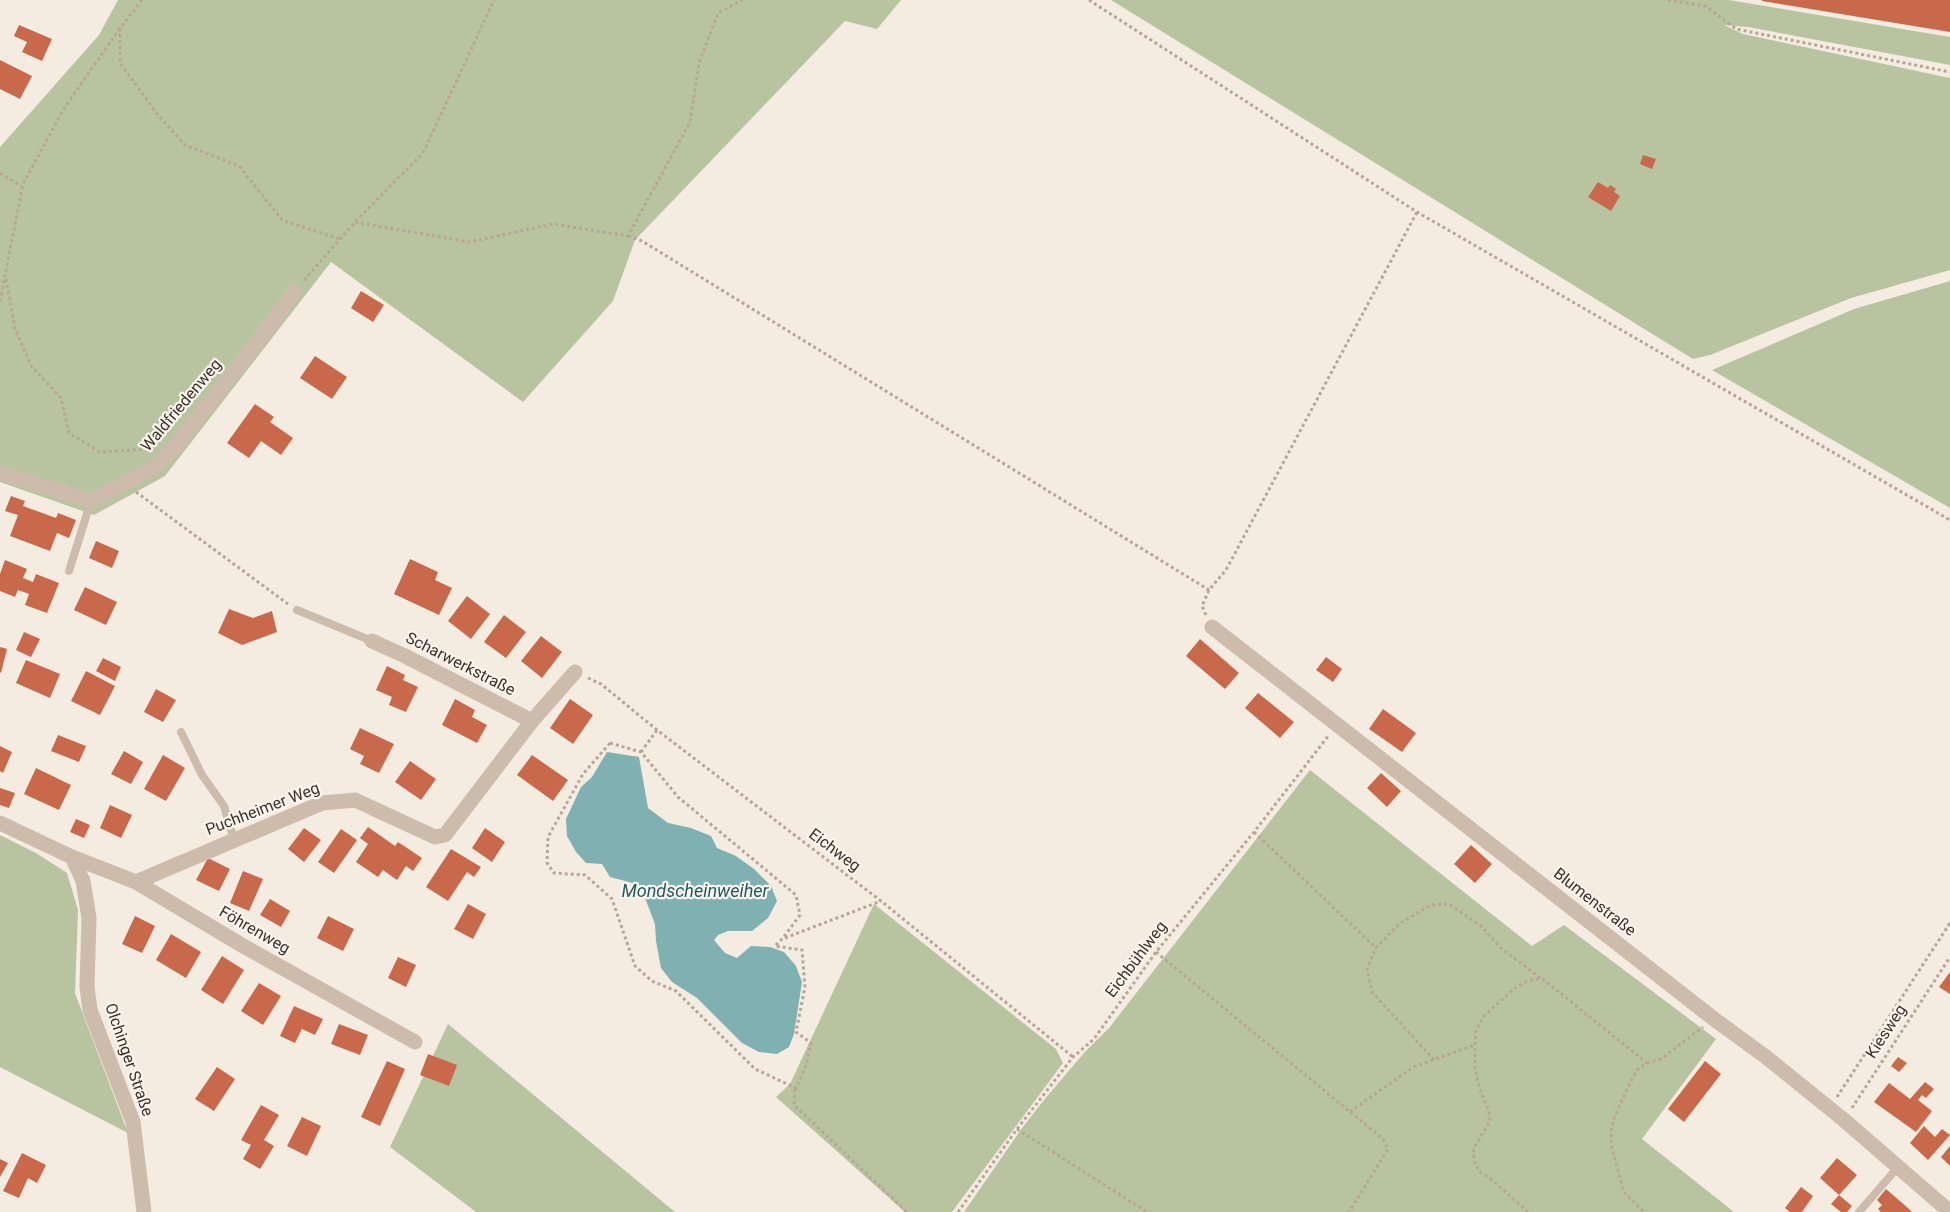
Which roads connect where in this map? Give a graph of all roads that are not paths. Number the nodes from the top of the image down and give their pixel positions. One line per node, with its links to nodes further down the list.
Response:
1 (294, 291): 3 (street, Waldfriedenweg)
2 (0, 473): 3 (street)
3 (91, 501): 4 (lane)
4 (69, 571)
5 (297, 610): 7 (lane)
6 (1212, 627): 16 (street, Blumenstraße)
7 (372, 641): 9 (street, Scharwerkstraße)
8 (575, 672): 9 (street, Puchheimer Weg)
9 (532, 721): 12 (street, Puchheimer Weg)
10 (181, 732): 12 (lane)
11 (0, 823): 13 (street)
12 (234, 840): 14 (street, Puchheimer Weg)
13 (72, 857): 14 (street, Föhrenweg); 17 (street, Olchinger Straße)
14 (136, 882): 15 (street, Föhrenweg)
15 (415, 1042)
16 (1898, 1167): 18 (lane); 19 (street, Blumenstraße)
17 (144, 1212)
18 (1859, 1212)
19 (1950, 1212)

